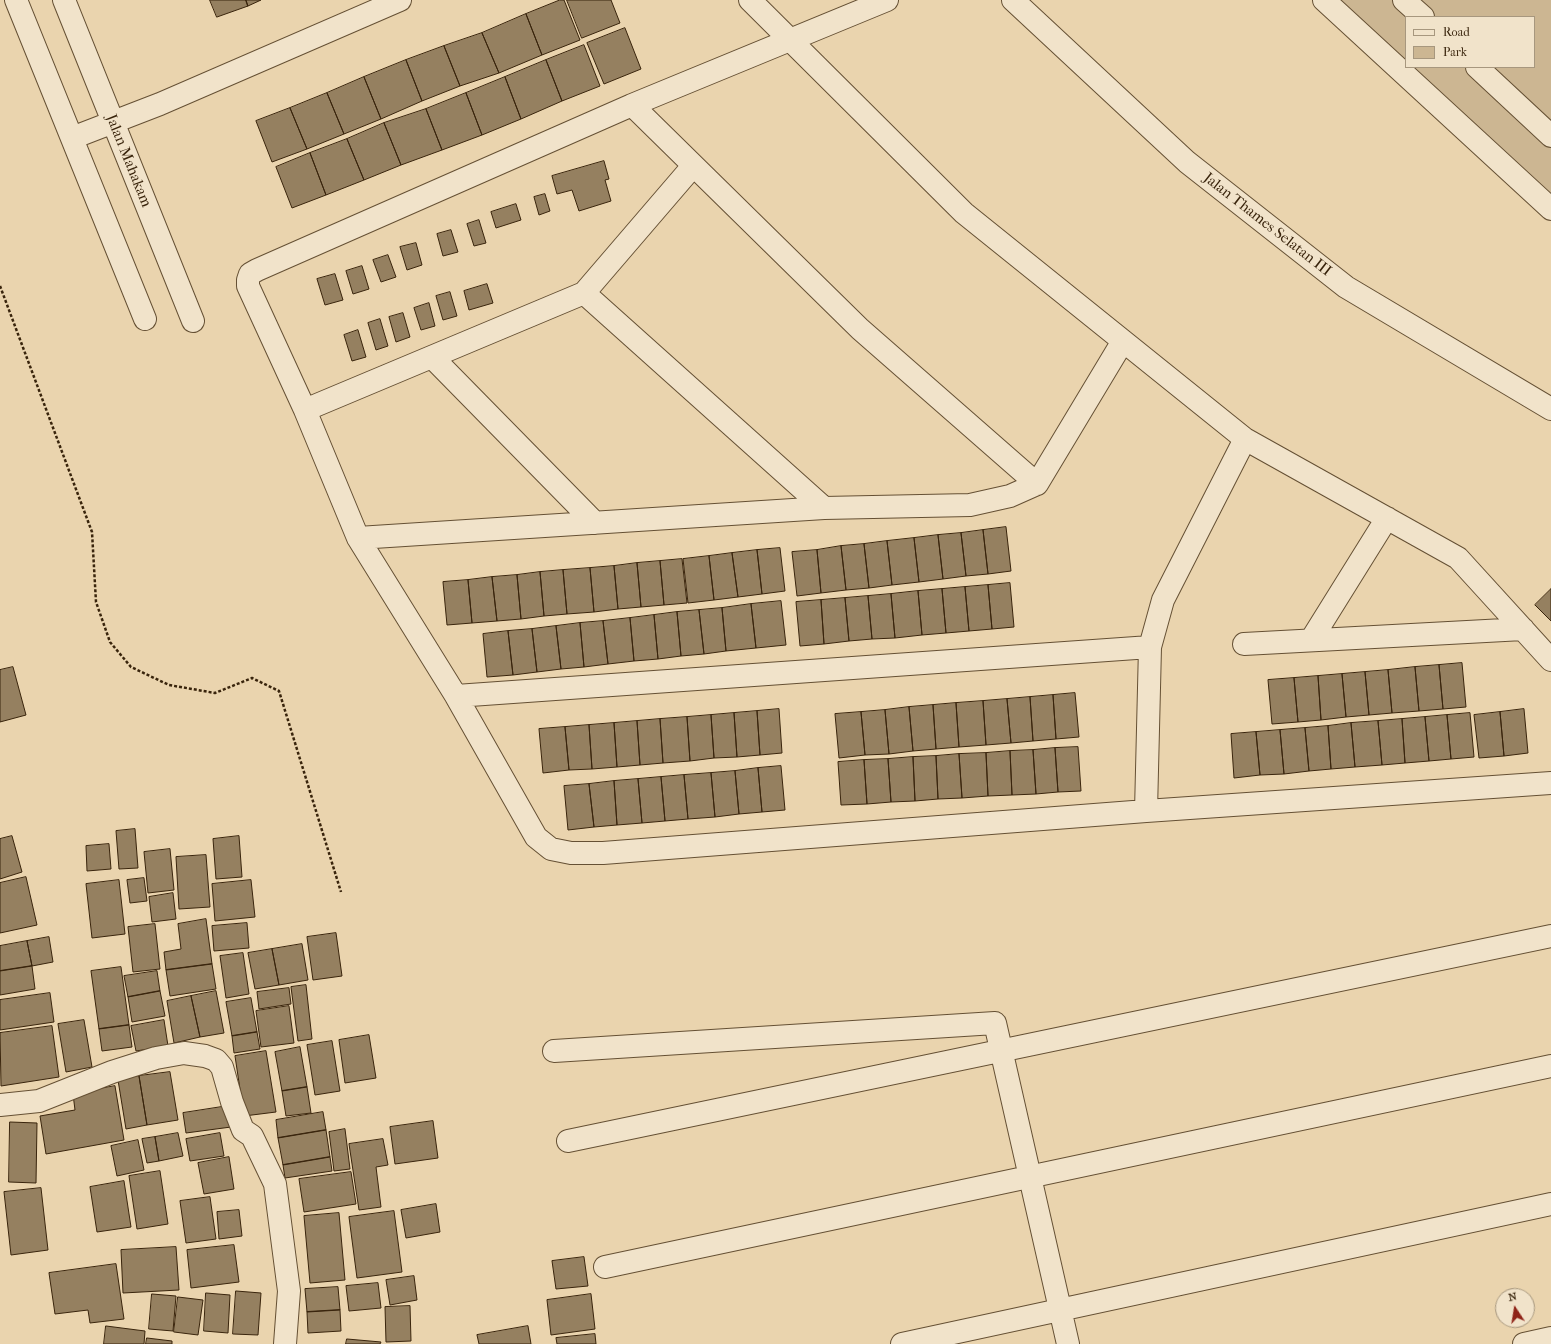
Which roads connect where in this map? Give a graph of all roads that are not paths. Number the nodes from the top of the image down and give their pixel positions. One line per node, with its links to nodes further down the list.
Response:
1 (16, 0): 15 (street)
2 (64, 0): 13 (street, Jalan Mahakam)
3 (400, 0): 13 (street)
4 (750, 0): 10 (street)
5 (887, 0): 10 (street)
6 (1014, 0): 23 (street, Jalan Thames Selatan III)
7 (1324, 0): 17 (street)
8 (1404, 0): 9 (street)
9 (1422, 16)
10 (790, 40): 12 (street); 21 (street)
11 (1478, 68): 14 (street)
12 (632, 106): 16 (street); 24 (street)
13 (113, 122): 15 (street); 20 (street, Jalan Mahakam)
14 (1551, 136)
15 (72, 138): 19 (street)
16 (693, 166): 18 (street); 26 (street)
17 (1551, 209)
18 (584, 293): 22 (street); 27 (street)
19 (145, 319)
20 (193, 321)
21 (1123, 341): 25 (street); 26 (street)
22 (432, 357): 24 (street); 29 (street)
23 (1551, 409)
24 (305, 410): 30 (street)
25 (1245, 439): 28 (street); 34 (street)
26 (1037, 484): 27 (street)
27 (824, 508): 29 (street)
28 (1387, 518): 31 (street); 32 (street)
29 (595, 523): 30 (street)
30 (358, 538): 36 (street)
31 (1523, 629): 32 (street); 35 (street)
32 (1311, 640): 33 (street)
33 (1244, 644)
34 (1150, 647): 36 (street); 38 (street)
35 (1551, 660)
36 (456, 696): 38 (street)
37 (1551, 784): 38 (street)
38 (1146, 811)
39 (1551, 936): 41 (street)
40 (554, 1051): 41 (street)
41 (1001, 1051): 44 (street); 45 (street)
42 (1551, 1066): 45 (street)
43 (0, 1105): 50 (street)
44 (568, 1141)
45 (1030, 1177): 47 (street); 48 (street)
46 (1551, 1204): 48 (street)
47 (605, 1267)
48 (1060, 1310): 51 (street); 52 (street)
49 (1551, 1338): 53 (street)
50 (286, 1344)
51 (902, 1344)
52 (1068, 1344)
53 (1524, 1344)

